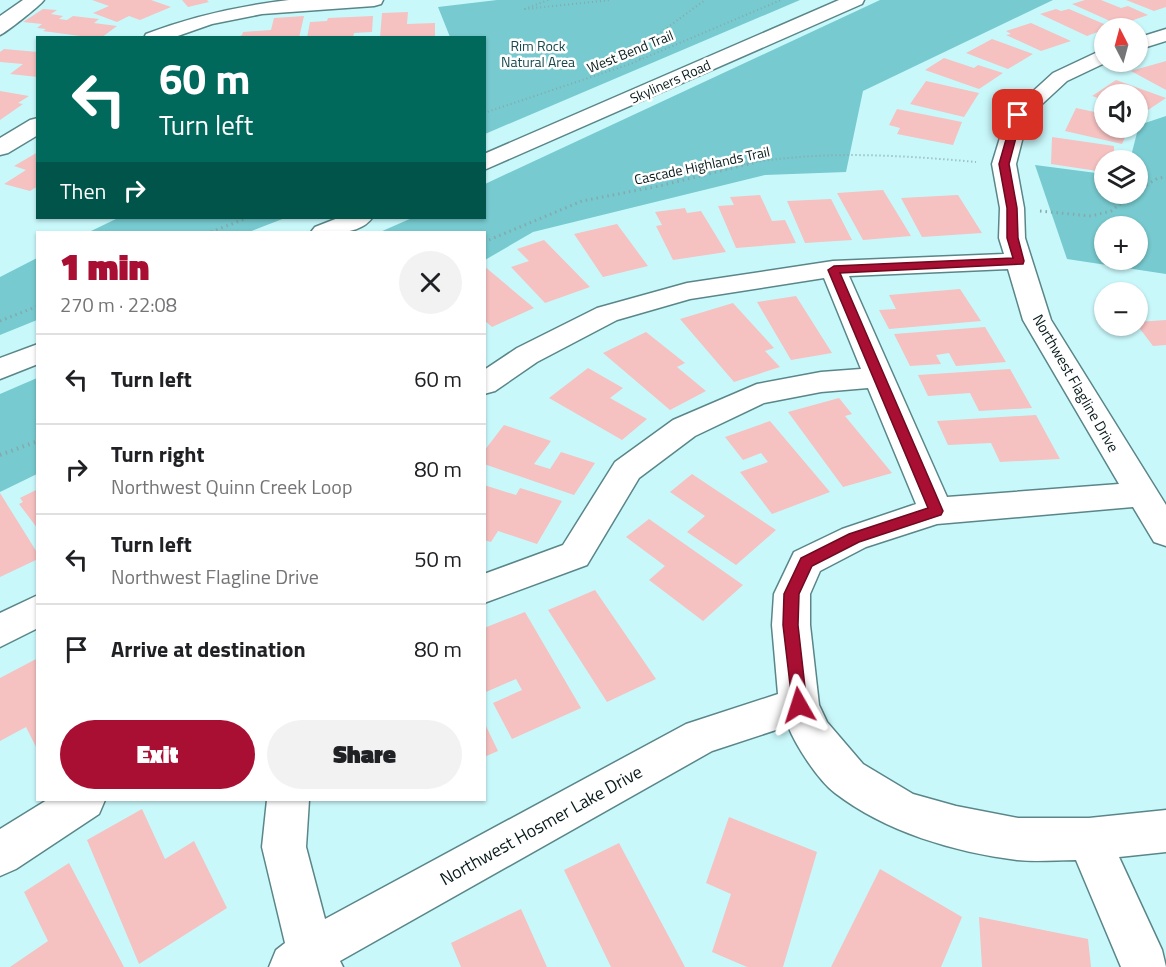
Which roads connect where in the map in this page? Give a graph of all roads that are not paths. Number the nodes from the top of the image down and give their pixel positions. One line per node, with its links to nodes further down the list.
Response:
1 (35, 0): 4 (street)
2 (374, 0): 6 (street)
3 (855, 0): 11 (street, Skyliners Road)
4 (0, 29)
5 (1166, 35): 7 (street)
6 (157, 36)
7 (1148, 41)
8 (1094, 60): 14 (street, Northwest Flagline Drive)
9 (36, 126): 10 (street)
10 (0, 148)
11 (486, 162)
12 (356, 219): 13 (street)
13 (326, 231)
14 (1019, 261): 15 (street); 20 (street, Northwest Flagline Drive)
15 (834, 270): 18 (street); 19 (street)
16 (36, 354): 17 (street)
17 (0, 369)
18 (878, 377): 21 (street); 23 (street)
19 (486, 383)
20 (1141, 494): 21 (street); 22 (street, Northwest Flagline Drive)
21 (936, 511): 26 (street)
22 (1166, 533)
23 (486, 588)
24 (36, 611): 25 (street)
25 (0, 631)
26 (799, 705): 30 (street); 32 (street, Northwest Hosmer Lake Drive)
27 (82, 801): 31 (street)
28 (288, 801): 32 (street)
29 (1166, 831): 30 (street)
30 (1089, 839): 33 (street)
31 (0, 854)
32 (308, 962)
33 (1145, 967)

